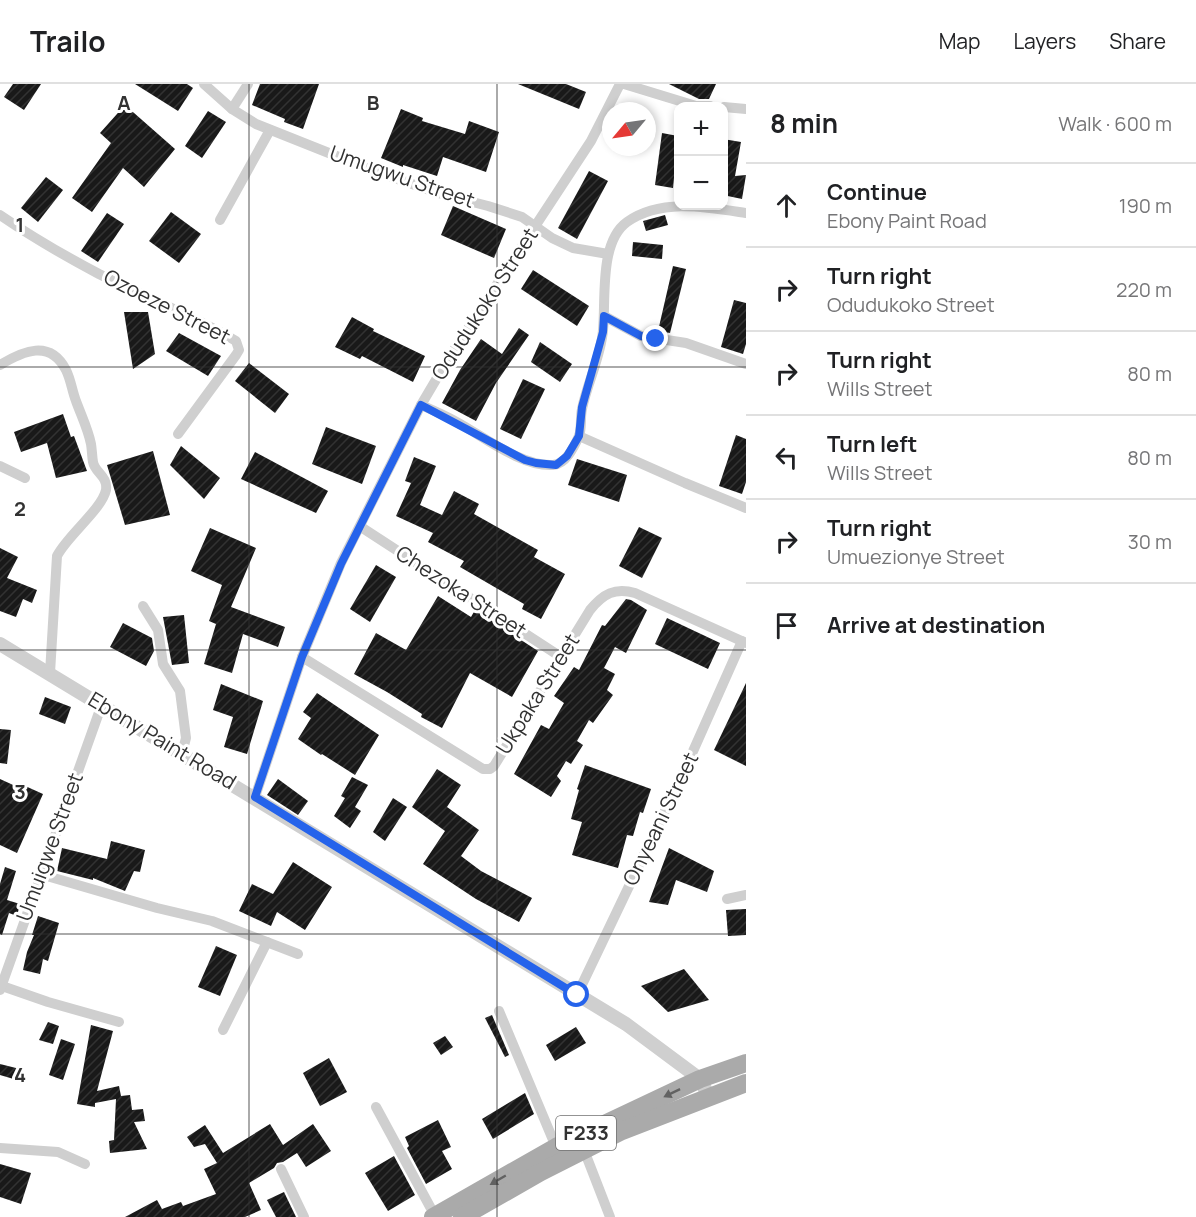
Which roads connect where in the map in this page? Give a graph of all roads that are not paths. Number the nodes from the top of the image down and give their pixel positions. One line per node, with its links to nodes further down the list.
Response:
1 (204, 84): 7 (street, Umugwu Street)
2 (248, 84): 7 (street)
3 (620, 84): 13 (street, Odudukoko Street)
4 (624, 84): 5 (street)
5 (683, 102)
6 (728, 107): 8 (street)
7 (232, 109): 9 (street, Umugwu Street)
8 (746, 109)
9 (270, 130): 12 (street); 13 (street, Umugwu Street)
10 (746, 213): 14 (street)
11 (0, 215): 19 (street, Ozoeze Street)
12 (220, 220)
13 (536, 226): 14 (street, Umugwu Street); 18 (street, Odudukoko Street)
14 (608, 254): 15 (street)
15 (604, 316): 16 (street); 20 (street)
16 (746, 364)
17 (0, 365): 30 (street)
18 (421, 405): 20 (street); 24 (street, Odudukoko Street)
19 (178, 434)
20 (579, 436): 23 (street)
21 (0, 466): 22 (street)
22 (25, 478)
23 (746, 508)
24 (361, 527): 28 (street, Odudukoko Street); 29 (street, Chezoka Street)
25 (143, 606): 32 (street)
26 (744, 642): 29 (street, Ukpaka Street); 40 (street, Onyeani Street)
27 (0, 644): 30 (street, Ebony Paint Road)
28 (302, 657): 29 (street, Ukpaka Street); 33 (street, Odudukoko Street)
29 (561, 657)
30 (50, 673): 31 (street, Ebony Paint Road)
31 (102, 704): 32 (street, Ebony Paint Road); 34 (street, Umuigwe Street)
32 (182, 753): 33 (street, Ebony Paint Road)
33 (255, 797): 40 (street, Ebony Paint Road)
34 (40, 874): 37 (street); 39 (street, Umuigwe Street)
35 (746, 895): 36 (street)
36 (727, 899)
37 (267, 942): 38 (street); 43 (street)
38 (298, 954)
39 (1, 988): 42 (street)
40 (577, 995): 45 (street, Ebony Paint Road)
41 (499, 1011): 50 (street)
42 (119, 1022)
43 (223, 1030)
44 (746, 1063): 45 (main road, F233)
45 (700, 1079): 47 (street, Ebony Paint Road); 50 (main road, F233, one-way to 50)
46 (746, 1083): 47 (main road, F233)
47 (709, 1097): 51 (main road, F233)
48 (376, 1107): 54 (street)
49 (0, 1148): 52 (street)
50 (556, 1148): 54 (main road, F233, one-way to 54)
51 (584, 1150): 56 (main road, F233); 57 (street)
52 (85, 1164)
53 (281, 1169): 55 (street)
54 (434, 1216)
55 (304, 1217)
56 (462, 1217)
57 (610, 1217)

